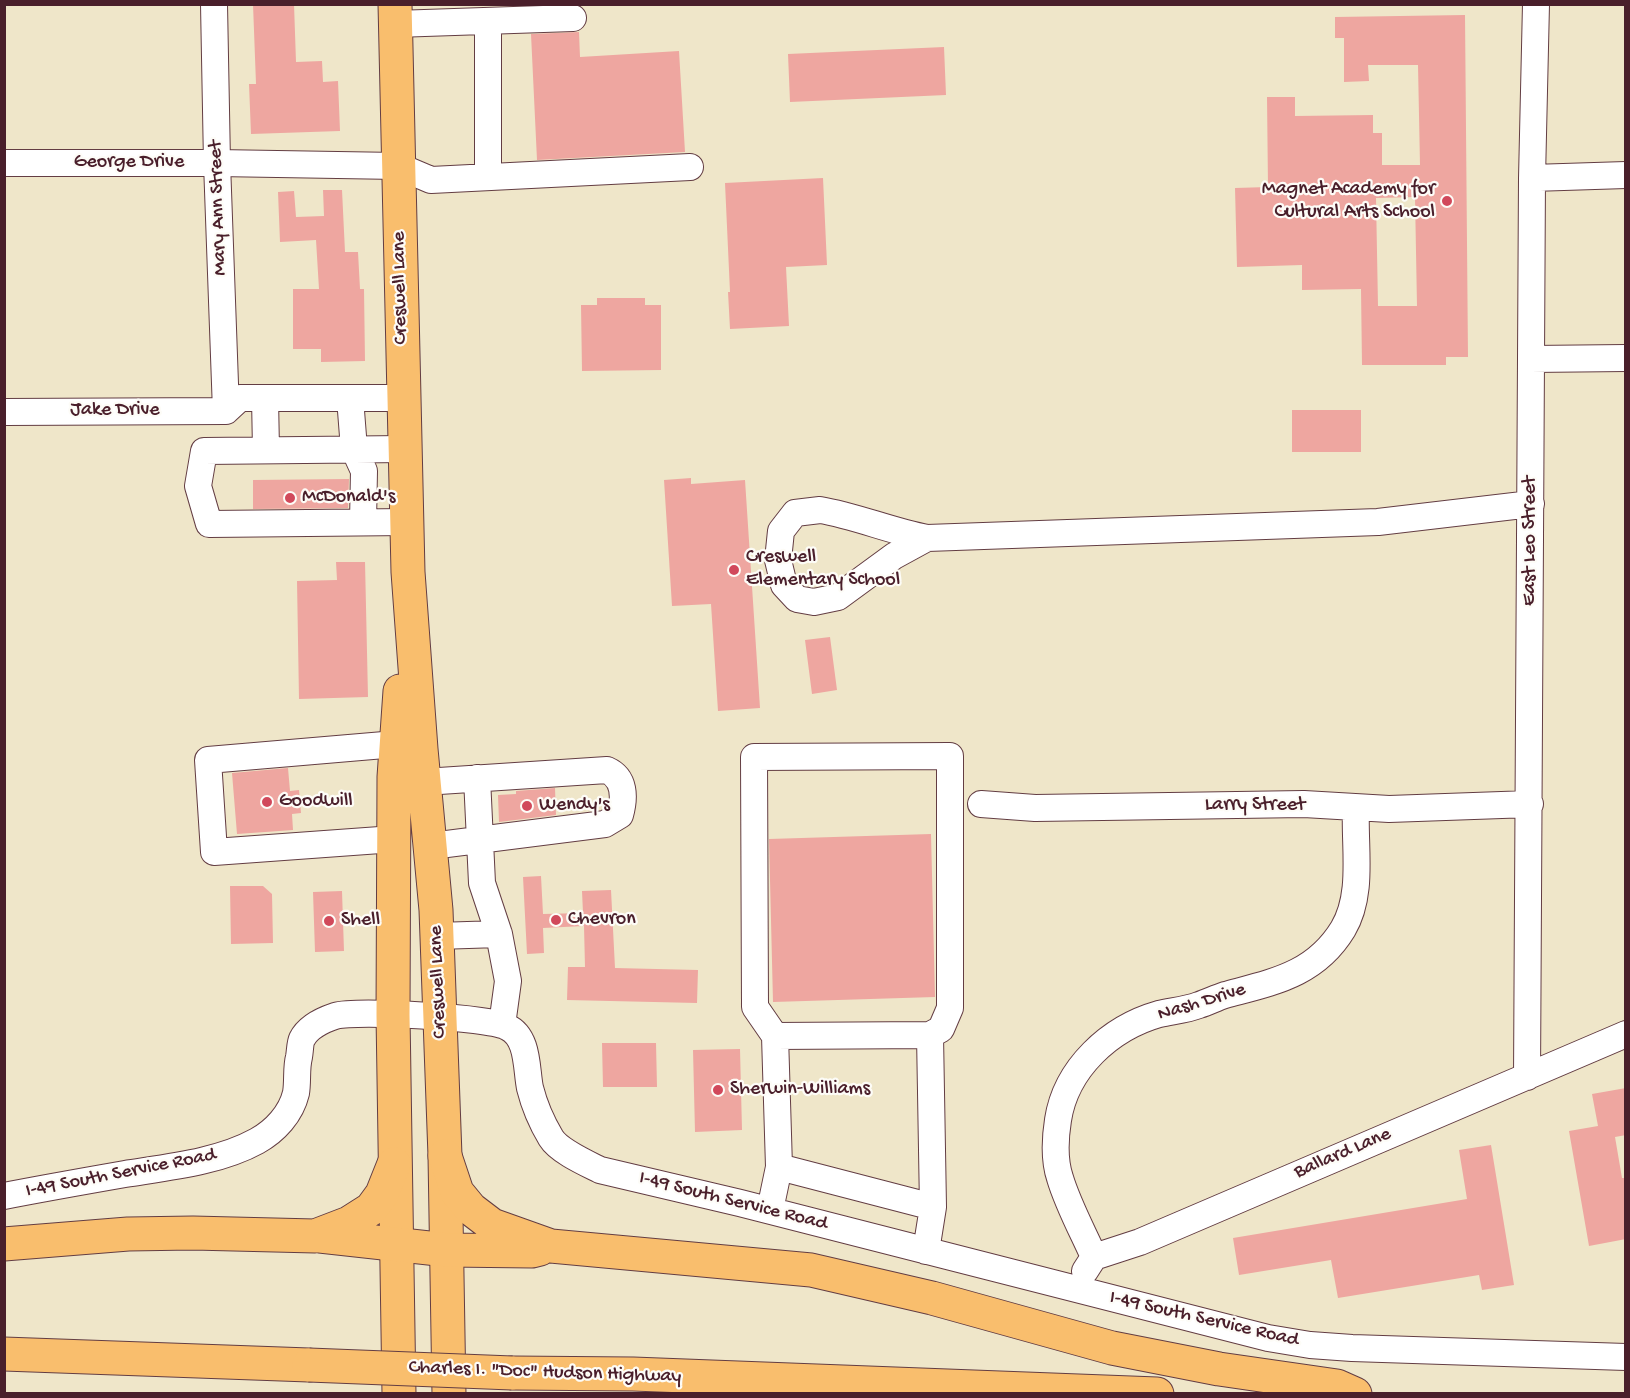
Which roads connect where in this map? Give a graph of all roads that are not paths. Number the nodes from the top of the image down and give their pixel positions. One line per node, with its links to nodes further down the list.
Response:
1 (214, 4): 8 (street, Mary Ann Street)
2 (1536, 4): 13 (street, East Leo Street)
3 (533, 12): 5 (street); 6 (street)
4 (395, 14): 5 (street); 9 (main road, Creswell Lane)
5 (472, 15): 12 (street)
6 (573, 18)
7 (4, 163): 8 (street, George Drive)
8 (217, 163): 9 (street, George Drive); 19 (street, Mary Ann Street)
9 (398, 166): 12 (street); 18 (main road, Creswell Lane)
10 (690, 167): 12 (street)
11 (1626, 175): 13 (street)
12 (488, 177)
13 (1532, 178): 15 (street, East Leo Street)
14 (1626, 358): 15 (street)
15 (1531, 359): 24 (street, East Leo Street)
16 (266, 398): 17 (street); 19 (street); 23 (street)
17 (350, 398): 18 (street); 21 (street)
18 (404, 398): 22 (main road, Creswell Lane)
19 (226, 411): 20 (street, Jake Drive)
20 (4, 412)
21 (354, 449): 22 (street); 23 (street); 25 (street)
22 (405, 449): 26 (main road, Creswell Lane)
23 (266, 450): 25 (street)
24 (1531, 504): 27 (street); 33 (street, East Leo Street)
25 (363, 522): 26 (street)
26 (407, 522): 28 (main road, Creswell Lane)
27 (927, 538): 27 (street)
28 (408, 572): 29 (main road, Creswell Lane); 31 (main road, Creswell Lane)
29 (396, 744): 35 (main road, Creswell Lane); 35 (street)
30 (477, 778): 31 (street); 36 (street); 36 (street)
31 (424, 782): 37 (main road, Creswell Lane)
32 (981, 804): 34 (street, Larry Street)
33 (1530, 804): 34 (street, Larry Street); 46 (street, East Leo Street)
34 (1356, 808): 59 (street, Nash Drive)
35 (394, 839): 40 (main road, Creswell Lane)
36 (480, 839): 37 (street); 38 (street)
37 (431, 846): 39 (main road, Creswell Lane)
38 (499, 934): 39 (street); 42 (street)
39 (437, 936): 41 (main road, Creswell Lane)
40 (393, 1015): 41 (street, I-49 South Service Road); 48 (main road, Creswell Lane); 50 (street, I-49 South Service Road)
41 (440, 1018): 42 (street, I-49 South Service Road); 47 (main road, Creswell Lane)
42 (502, 1025): 52 (street, I-49 South Service Road)
43 (1626, 1034): 46 (street, Ballard Lane)
44 (930, 1035): 45 (street); 45 (street); 51 (street)
45 (775, 1036): 49 (street)
46 (1527, 1077): 59 (street, Ballard Lane)
47 (445, 1156): 56 (main road); 57 (main road, Creswell Lane)
48 (394, 1164): 53 (main road); 55 (main road, Creswell Lane)
49 (779, 1167): 51 (street); 52 (street)
50 (4, 1196)
51 (933, 1207): 58 (street)
52 (770, 1210): 58 (street, I-49 South Service Road)
53 (315, 1236): 54 (main road); 55 (main road)
54 (4, 1244)
55 (396, 1245): 57 (main road); 63 (main road, Creswell Lane)
56 (551, 1246): 57 (main road); 66 (main road)
57 (447, 1250): 64 (main road, Creswell Lane)
58 (926, 1251): 60 (street, I-49 South Service Road)
59 (1094, 1257): 60 (street)
60 (1073, 1289): 62 (street, I-49 South Service Road)
61 (4, 1354): 65 (main road, Charles I. "Doc" Hudson Highway, bridge)
62 (1626, 1357)
63 (399, 1394)
64 (449, 1394)
65 (1157, 1394)
66 (1355, 1394)

